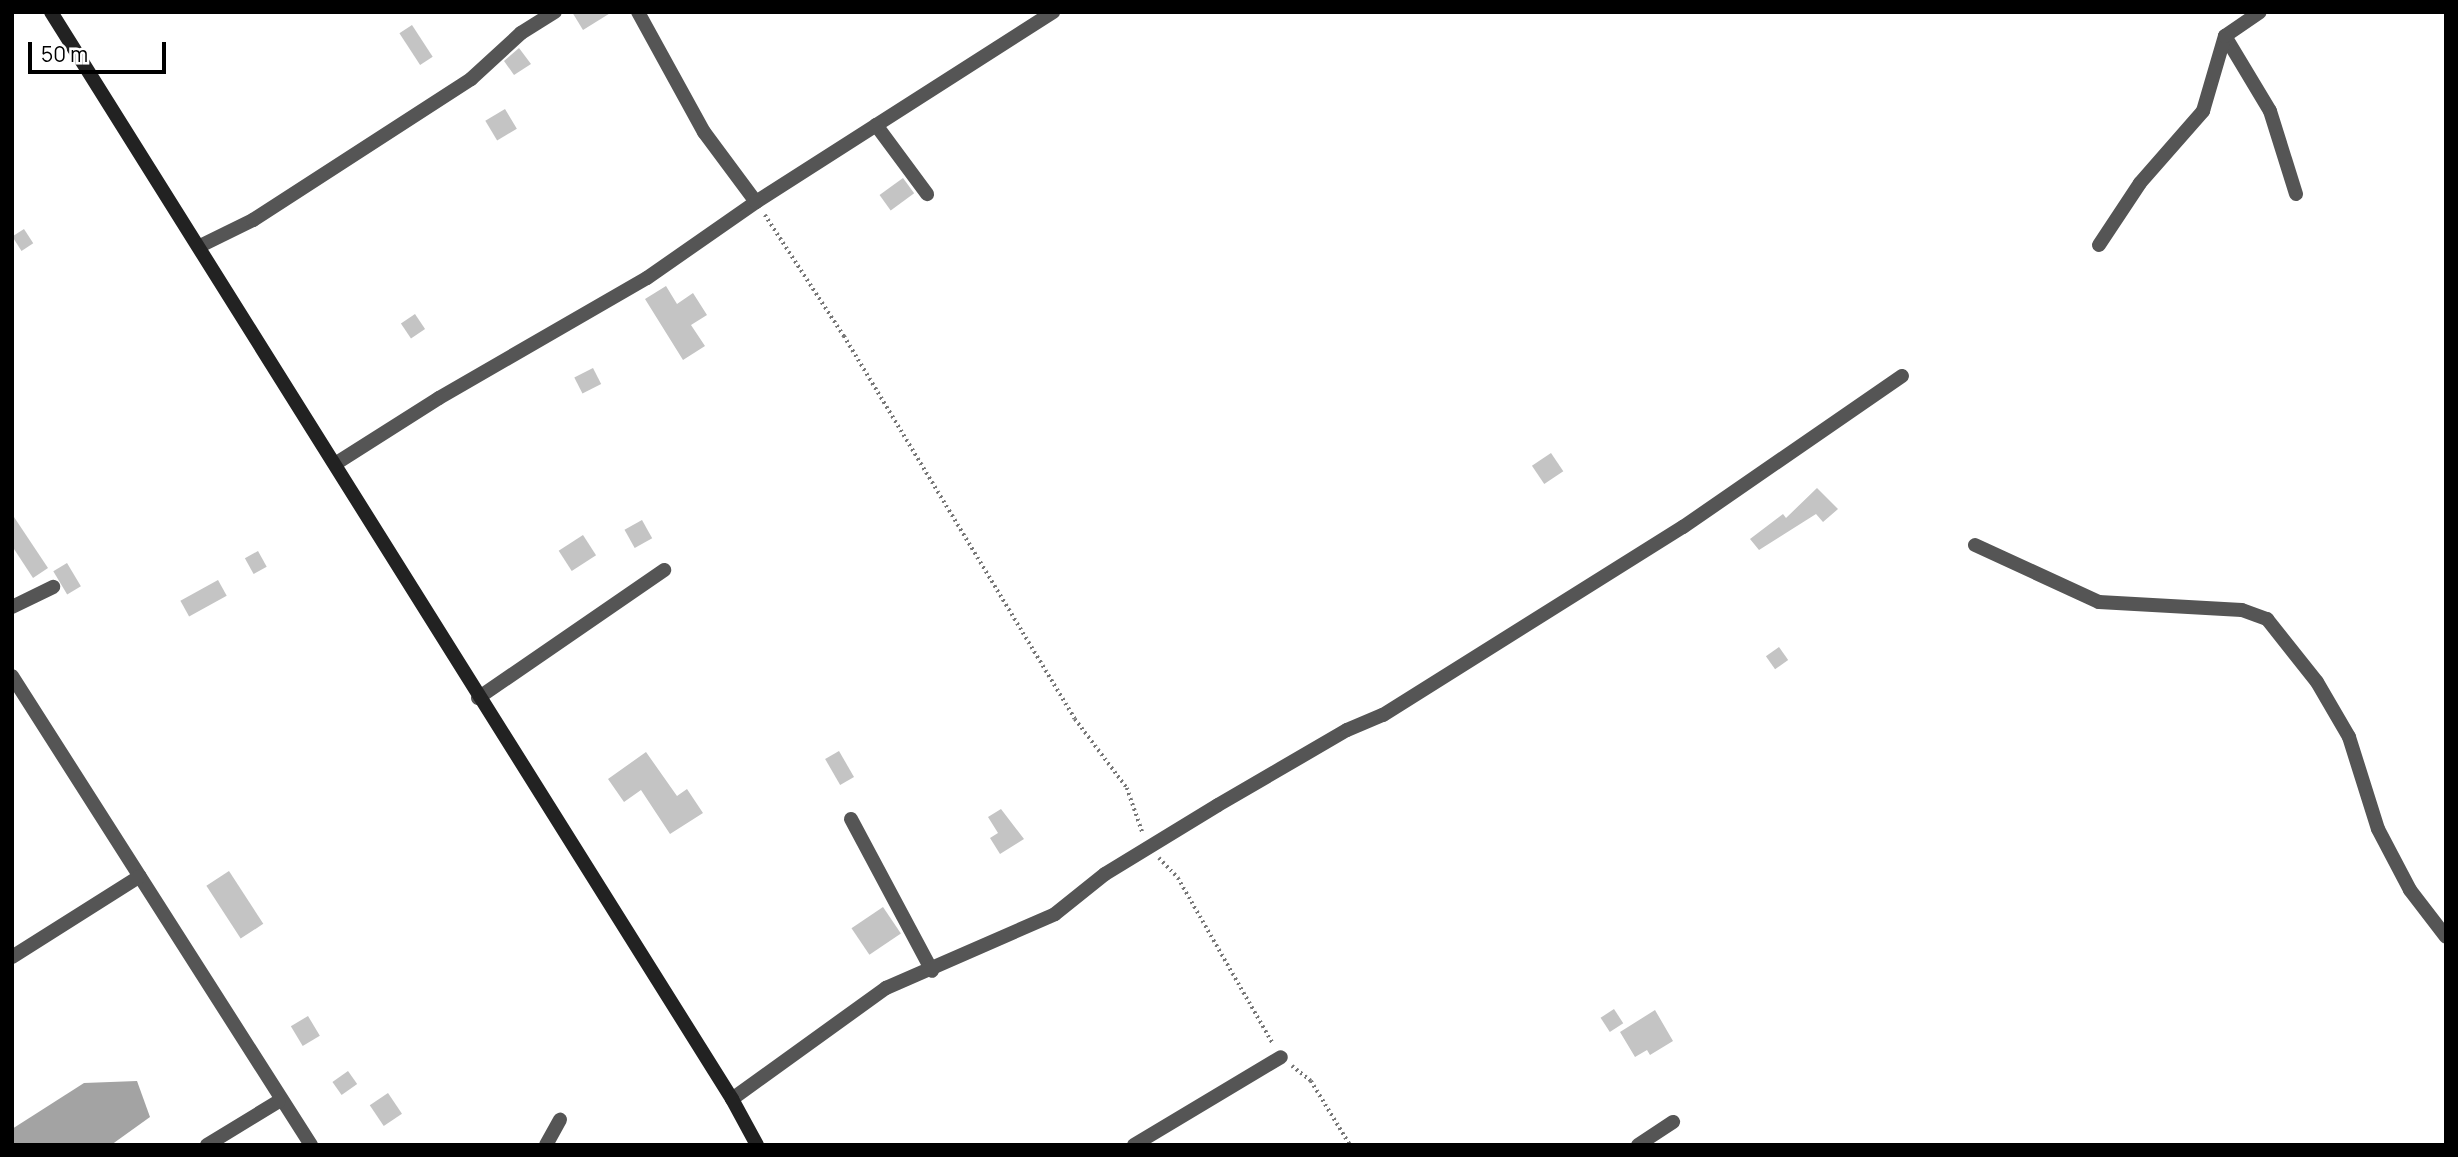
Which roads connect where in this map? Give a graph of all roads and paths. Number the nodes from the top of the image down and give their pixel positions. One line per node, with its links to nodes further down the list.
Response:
1 (51, 12): 12 (street)
2 (555, 12): 12 (street)
3 (638, 12): 10 (street)
4 (1053, 12): 7 (street)
5 (2260, 12): 6 (street)
6 (2225, 36): 9 (street); 11 (street)
7 (876, 125): 8 (street); 10 (street)
8 (928, 194)
9 (2296, 194)
10 (756, 202): 14 (street); 22 (path)
11 (2099, 245)
12 (200, 246): 14 (street)
13 (1902, 376): 22 (street)
14 (335, 464): 20 (street)
15 (1975, 545): 24 (street)
16 (664, 570): 20 (street)
17 (53, 587): 18 (street)
18 (12, 607)
19 (12, 676): 23 (street)
20 (478, 698): 28 (street)
21 (851, 819): 26 (street)
22 (1151, 849): 26 (street); 27 (path)
23 (140, 876): 25 (street); 29 (street)
24 (2446, 937)
25 (12, 957)
26 (932, 971): 28 (street)
27 (1282, 1057): 36 (street); 37 (path)
28 (733, 1098): 35 (street)
29 (279, 1101): 32 (street); 33 (street)
30 (560, 1120): 34 (street)
31 (1674, 1122): 38 (street)
32 (207, 1145)
33 (311, 1145)
34 (546, 1145)
35 (757, 1145)
36 (1134, 1145)
37 (1350, 1145)
38 (1639, 1145)

